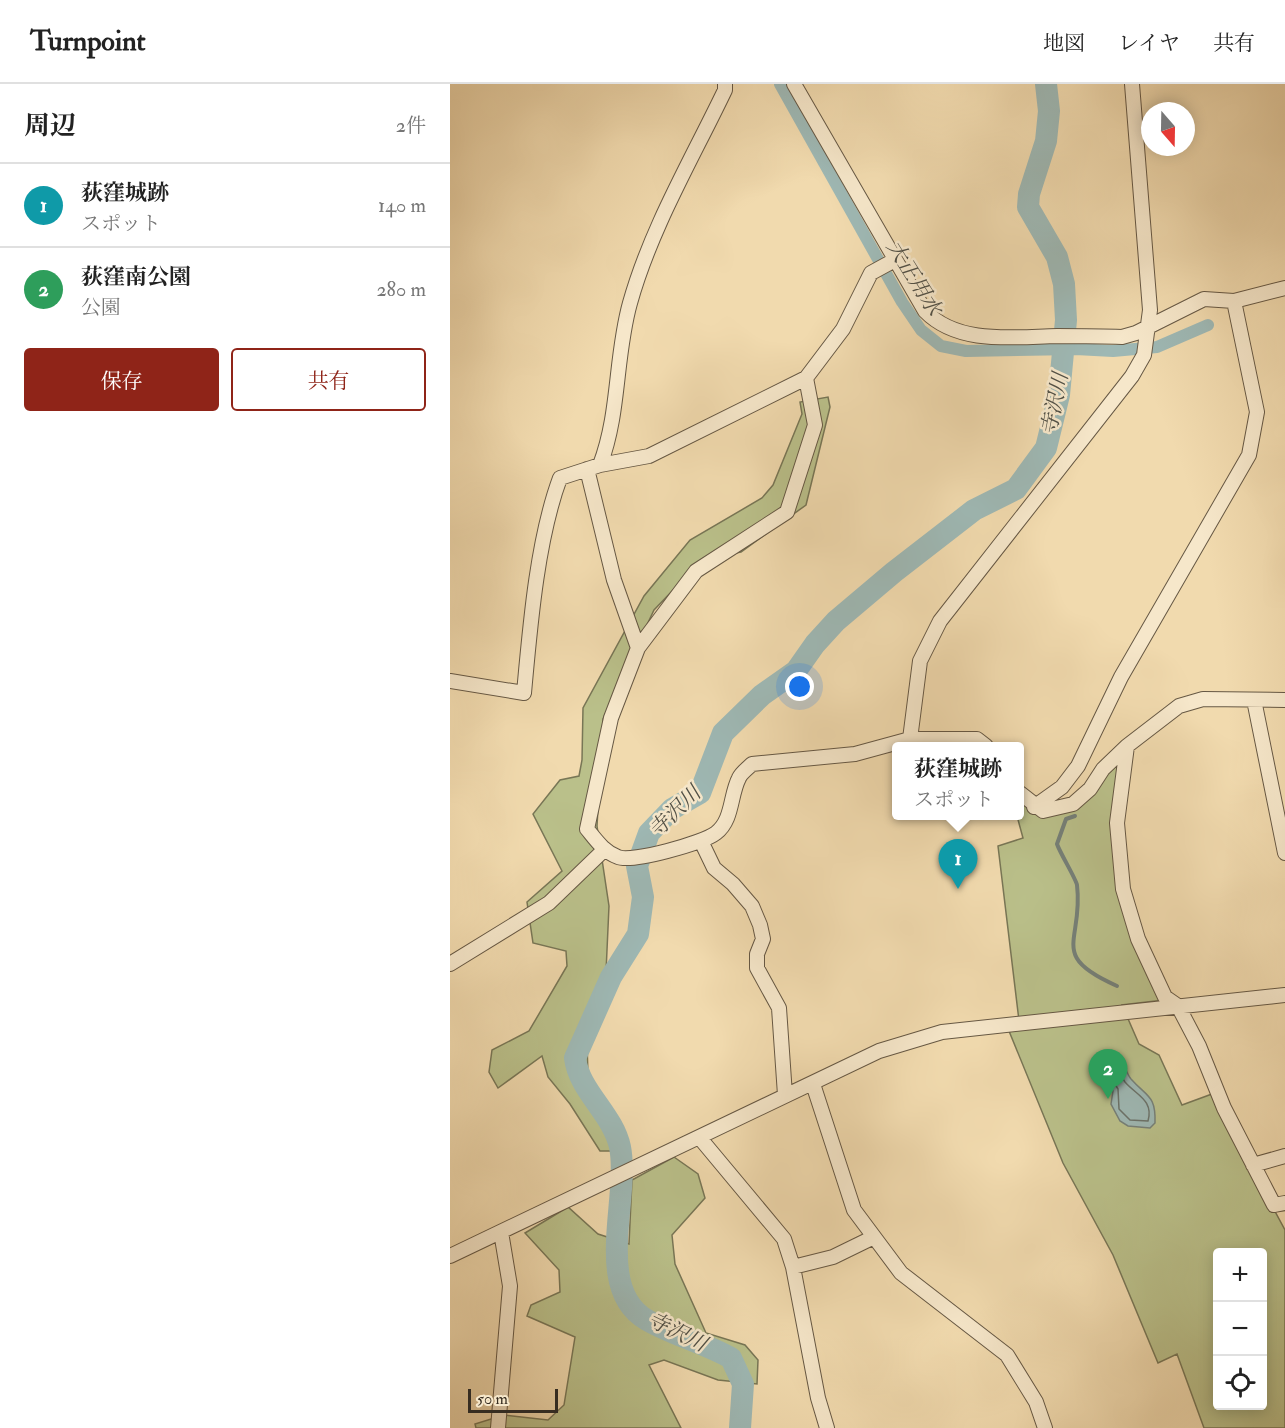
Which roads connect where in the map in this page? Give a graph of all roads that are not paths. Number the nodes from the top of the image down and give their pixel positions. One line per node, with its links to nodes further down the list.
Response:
1 (725, 84): 9 (street)
2 (794, 84): 4 (street)
3 (1132, 84): 7 (street)
4 (890, 262): 7 (street); 8 (street)
5 (1285, 288): 6 (street)
6 (1234, 301): 7 (street); 20 (street)
7 (1147, 331): 14 (street)
8 (806, 378): 9 (street); 10 (street)
9 (594, 467): 10 (street); 11 (street)
10 (638, 648): 23 (street)
11 (450, 681)
12 (1254, 700): 13 (street); 18 (street); 22 (street)
13 (1285, 700)
14 (910, 739): 15 (street); 16 (street)
15 (899, 742)
16 (980, 742)
17 (892, 744): 21 (street)
18 (1127, 746): 20 (street); 26 (street)
19 (1024, 797): 20 (street)
20 (1034, 807)
21 (701, 841): 23 (street); 28 (street)
22 (1284, 845)
23 (604, 850): 24 (street)
24 (450, 964)
25 (1285, 994): 26 (street)
26 (1178, 1006): 27 (street); 31 (street)
27 (813, 1084): 28 (street); 34 (street)
28 (785, 1095): 29 (street)
29 (699, 1137): 33 (street); 36 (street)
30 (1285, 1156): 31 (street)
31 (1253, 1165): 32 (street)
32 (1285, 1203)
33 (501, 1232): 35 (street); 37 (street)
34 (874, 1237): 36 (street); 39 (street)
35 (450, 1256)
36 (793, 1268): 38 (street)
37 (498, 1428)
38 (826, 1428)
39 (1045, 1428)

